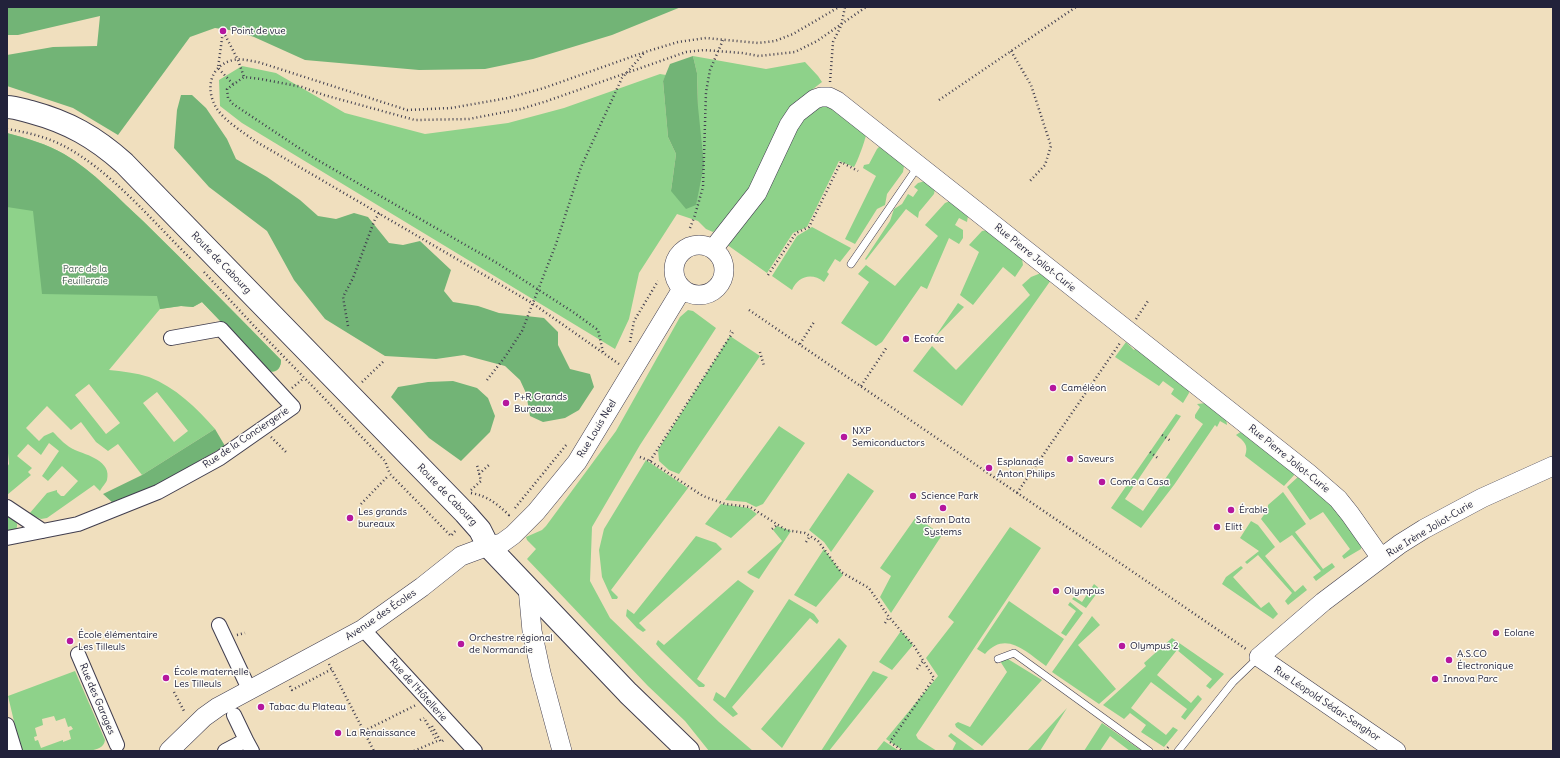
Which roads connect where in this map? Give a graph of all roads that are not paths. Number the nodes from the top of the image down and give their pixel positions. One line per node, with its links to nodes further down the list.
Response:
1 (7, 107): 12 (main road, Route de Cabourg)
2 (7, 121): 12 (main road, Route de Cabourg)
3 (919, 165): 4 (street, Rue Pierre Joliot-Curie); 5 (lane); 13 (street, Rue Pierre Joliot-Curie)
4 (713, 249): 6 (street); 6 (street)
5 (850, 264)
6 (682, 288): 12 (street, Rue Louis Neel)
7 (171, 338): 10 (street, Rue de la Conciergerie)
8 (1553, 466): 13 (street, Rue Irène Joliot-Curie)
9 (7, 507): 10 (street)
10 (43, 531): 11 (street, Rue de la Conciergerie)
11 (7, 538)
12 (488, 546): 14 (main road); 16 (street, Avenue des Écoles)
13 (1381, 558): 18 (street, Rue Irène Joliot-Curie)
14 (528, 588): 29 (street); 30 (main road)
15 (219, 625): 20 (street)
16 (363, 629): 20 (street, Avenue des Écoles); 28 (street, Rue de l'Hôtellerie)
17 (78, 654): 23 (street, Rue des Garages)
18 (1254, 654): 32 (lane); 33 (street, Rue Léopold Sédar-Senghor)
19 (998, 659): 31 (lane)
20 (249, 689): 26 (street, Avenue des Écoles)
21 (234, 715): 24 (street)
22 (7, 725): 25 (street)
23 (117, 745)
24 (249, 746): 27 (street)
25 (15, 751)
26 (169, 751)
27 (225, 751)
28 (474, 751)
29 (562, 751)
30 (688, 751)
31 (1149, 751)
32 (1178, 751)
33 (1395, 751)

